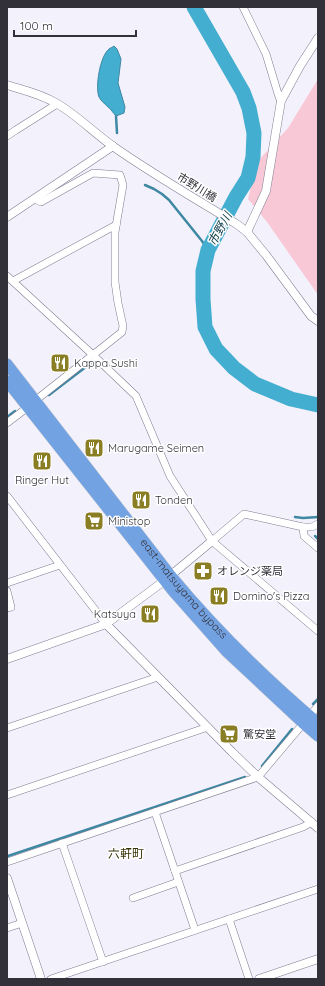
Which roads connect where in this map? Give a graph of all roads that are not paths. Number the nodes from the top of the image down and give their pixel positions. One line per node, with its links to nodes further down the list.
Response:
1 (243, 7): 4 (street)
2 (318, 38): 4 (street)
3 (7, 85): 5 (street, 市野川橋)
4 (281, 101): 11 (street)
5 (57, 104): 6 (street); 7 (street, 市野川橋)
6 (7, 136)
7 (113, 146): 8 (street); 11 (street, 市野川橋)
8 (35, 199): 9 (street); 10 (street)
9 (7, 217)
10 (116, 225): 13 (street); 15 (street)
11 (247, 232): 14 (street, 市野川橋)
12 (7, 276): 13 (street)
13 (13, 281): 15 (street)
14 (318, 321)
15 (93, 355): 18 (street); 25 (street)
16 (7, 364): 18 (highway, east-matsuyama bypass)
17 (7, 380): 18 (highway, east-matsuyama bypass)
18 (32, 404): 19 (street); 28 (highway, east-matsuyama bypass)
19 (7, 423)
20 (7, 496): 21 (street)
21 (16, 507): 22 (street); 27 (street)
22 (7, 510)
23 (318, 524): 24 (street)
24 (303, 527): 25 (street); 26 (street)
25 (212, 541): 28 (street); 33 (street)
26 (318, 548)
27 (60, 564): 29 (street); 32 (street)
28 (168, 579): 32 (street); 37 (highway, east-matsuyama bypass)
29 (7, 583)
30 (7, 591): 31 (street)
31 (7, 608)
32 (106, 624): 34 (street); 35 (street)
33 (318, 631)
34 (7, 659)
35 (158, 677): 38 (street); 39 (street)
36 (318, 706): 37 (street)
37 (310, 721): 40 (highway, east-matsuyama bypass); 41 (street)
38 (208, 727): 41 (street); 42 (street)
39 (7, 728)
40 (318, 736)
41 (258, 777): 43 (street); 44 (street)
42 (7, 795)
43 (155, 812): 45 (street); 47 (street)
44 (315, 825): 47 (street)
45 (62, 844): 46 (street); 57 (street)
46 (7, 862)
47 (175, 871): 49 (street)
48 (7, 878): 53 (street)
49 (178, 882): 51 (street); 55 (street)
50 (318, 889): 52 (street)
51 (133, 898)
52 (229, 919): 55 (street); 60 (street)
53 (22, 923): 54 (street); 58 (street)
54 (7, 928)
55 (195, 930): 57 (street)
56 (318, 959): 61 (street)
57 (103, 962): 59 (street)
58 (41, 979)
59 (51, 979)
60 (249, 979)
61 (259, 979)

